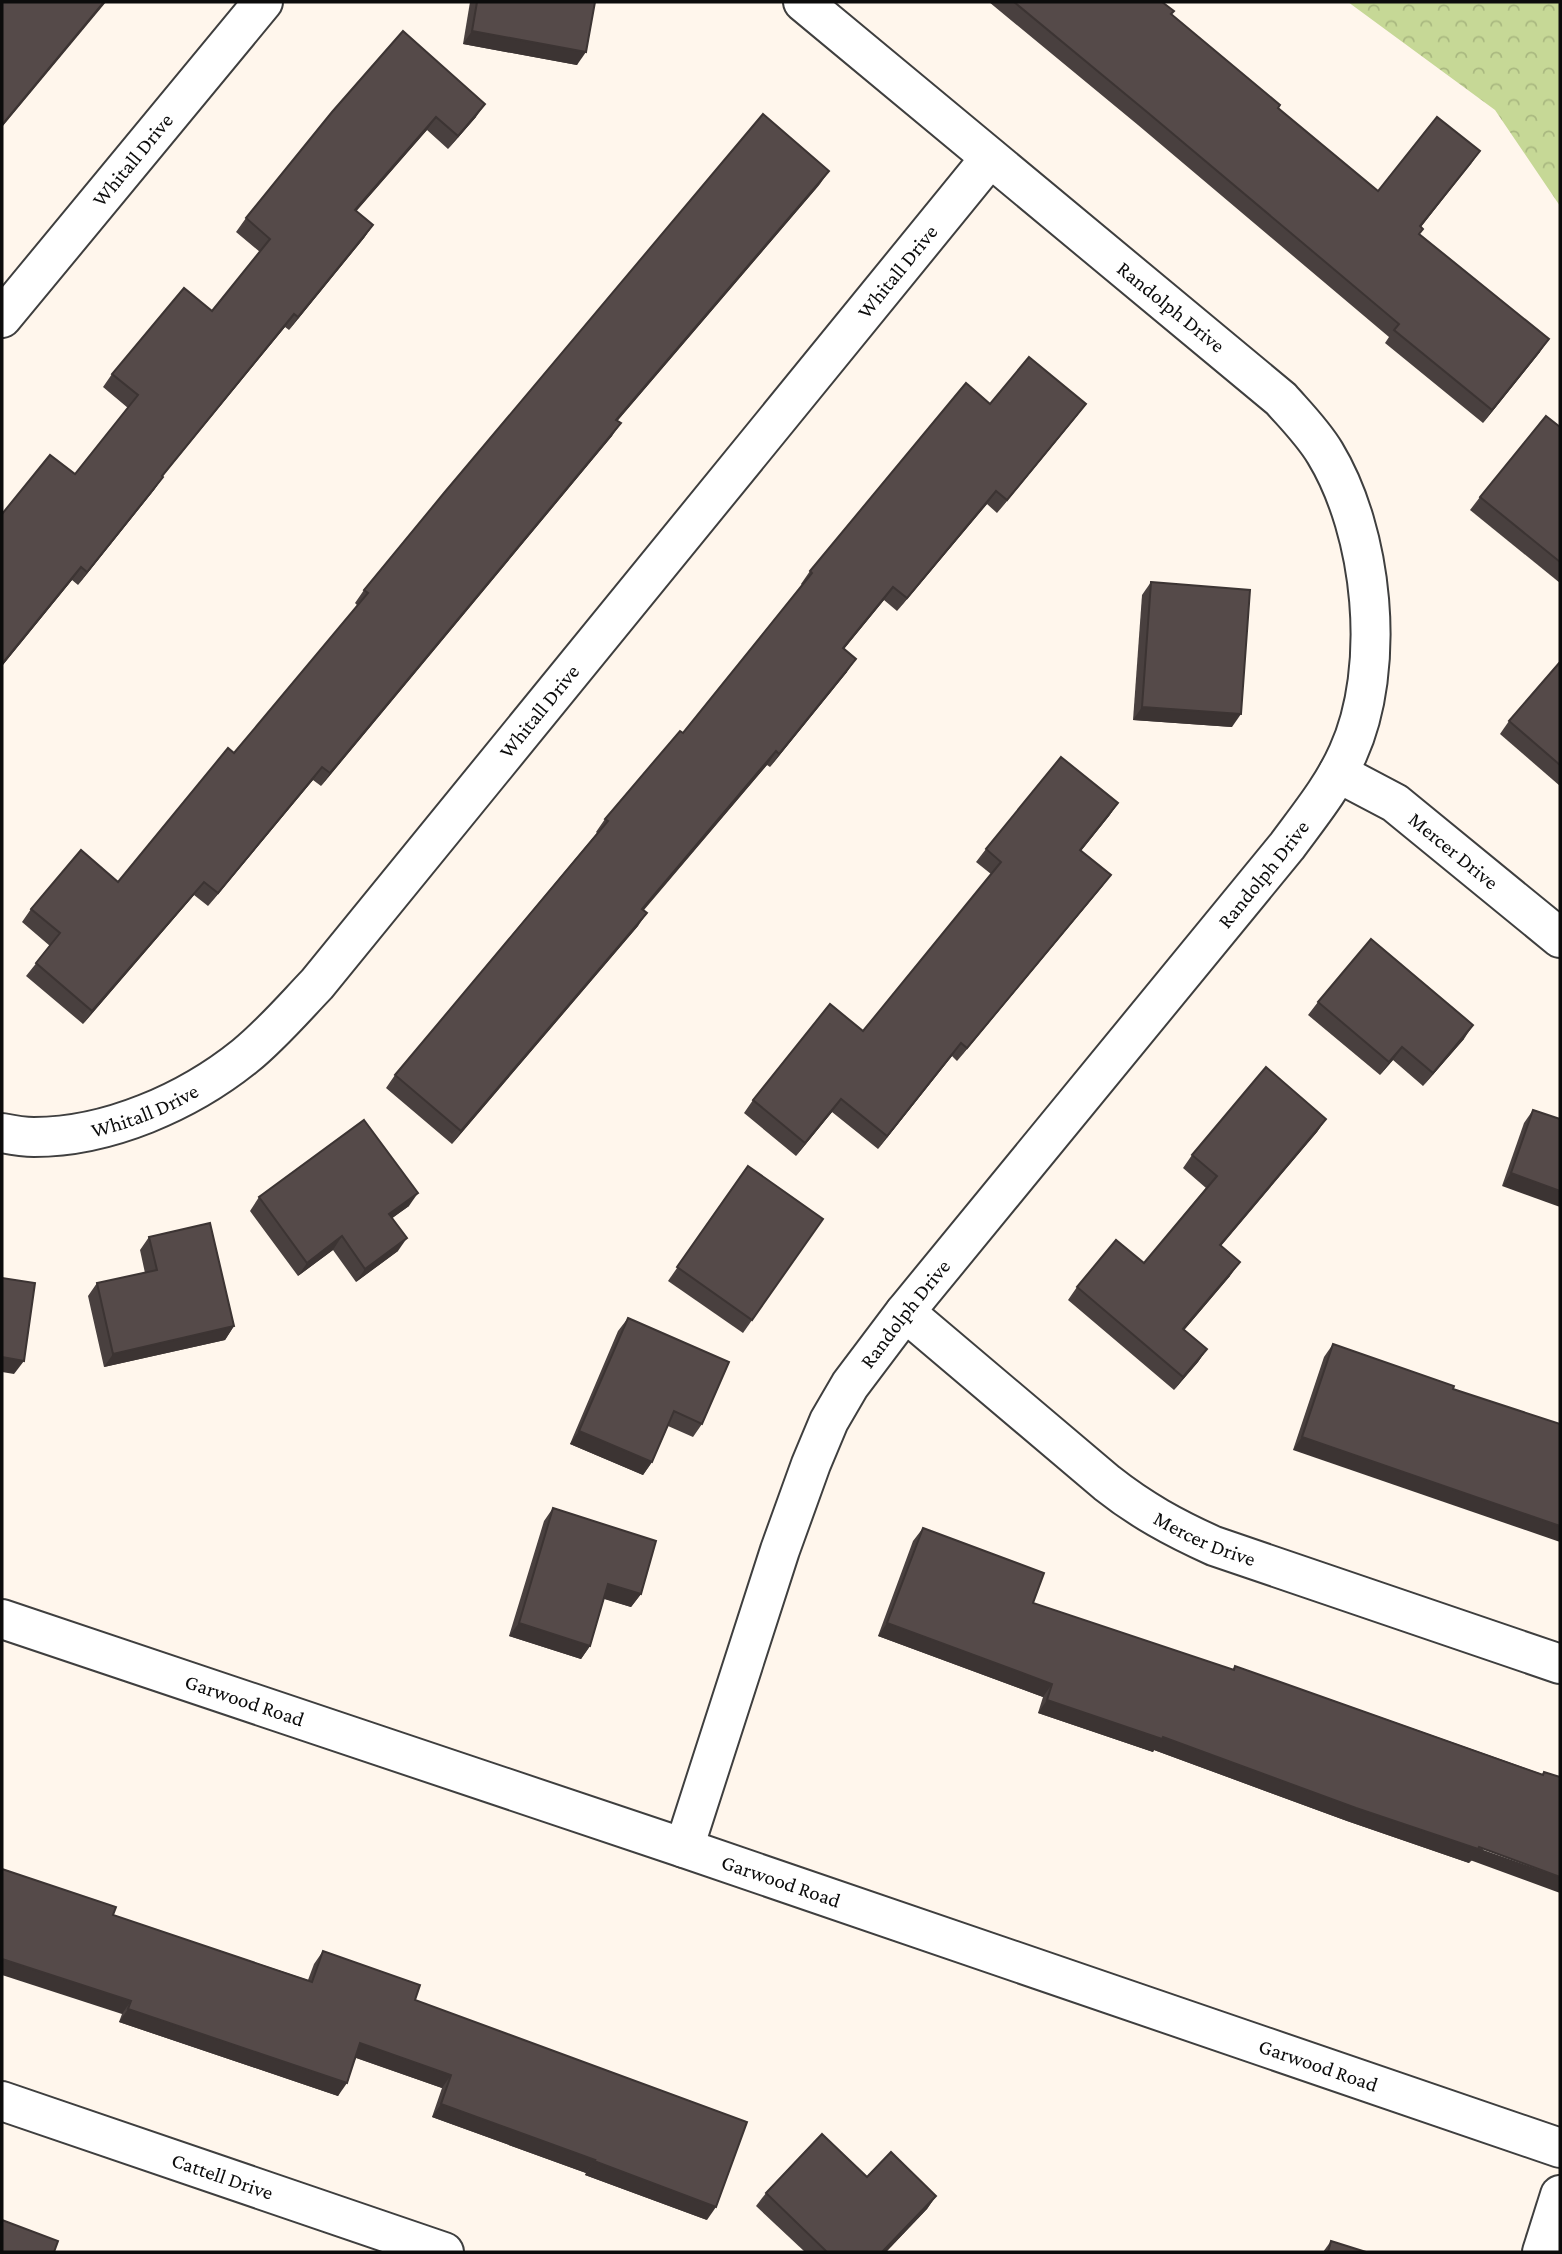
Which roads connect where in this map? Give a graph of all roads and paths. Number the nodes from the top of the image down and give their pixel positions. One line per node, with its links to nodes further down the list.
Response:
1 (263, 2): 4 (street, Whitall Drive)
2 (803, 2): 3 (street, Randolph Drive)
3 (990, 158): 5 (street, Randolph Drive); 7 (street, Whitall Drive)
4 (2, 318)
5 (1338, 773): 6 (street, Mercer Drive); 8 (street, Randolph Drive)
6 (1560, 938)
7 (2, 1133)
8 (905, 1312): 10 (street, Mercer Drive); 11 (street, Randolph Drive)
9 (2, 1619): 11 (street, Garwood Road)
10 (1560, 1664)
11 (684, 1848): 13 (street, Garwood Road)
12 (2, 2101): 15 (street, Cattell Drive)
13 (1560, 2148)
14 (1560, 2195): 16 (street)
15 (444, 2252)
16 (1542, 2252)

